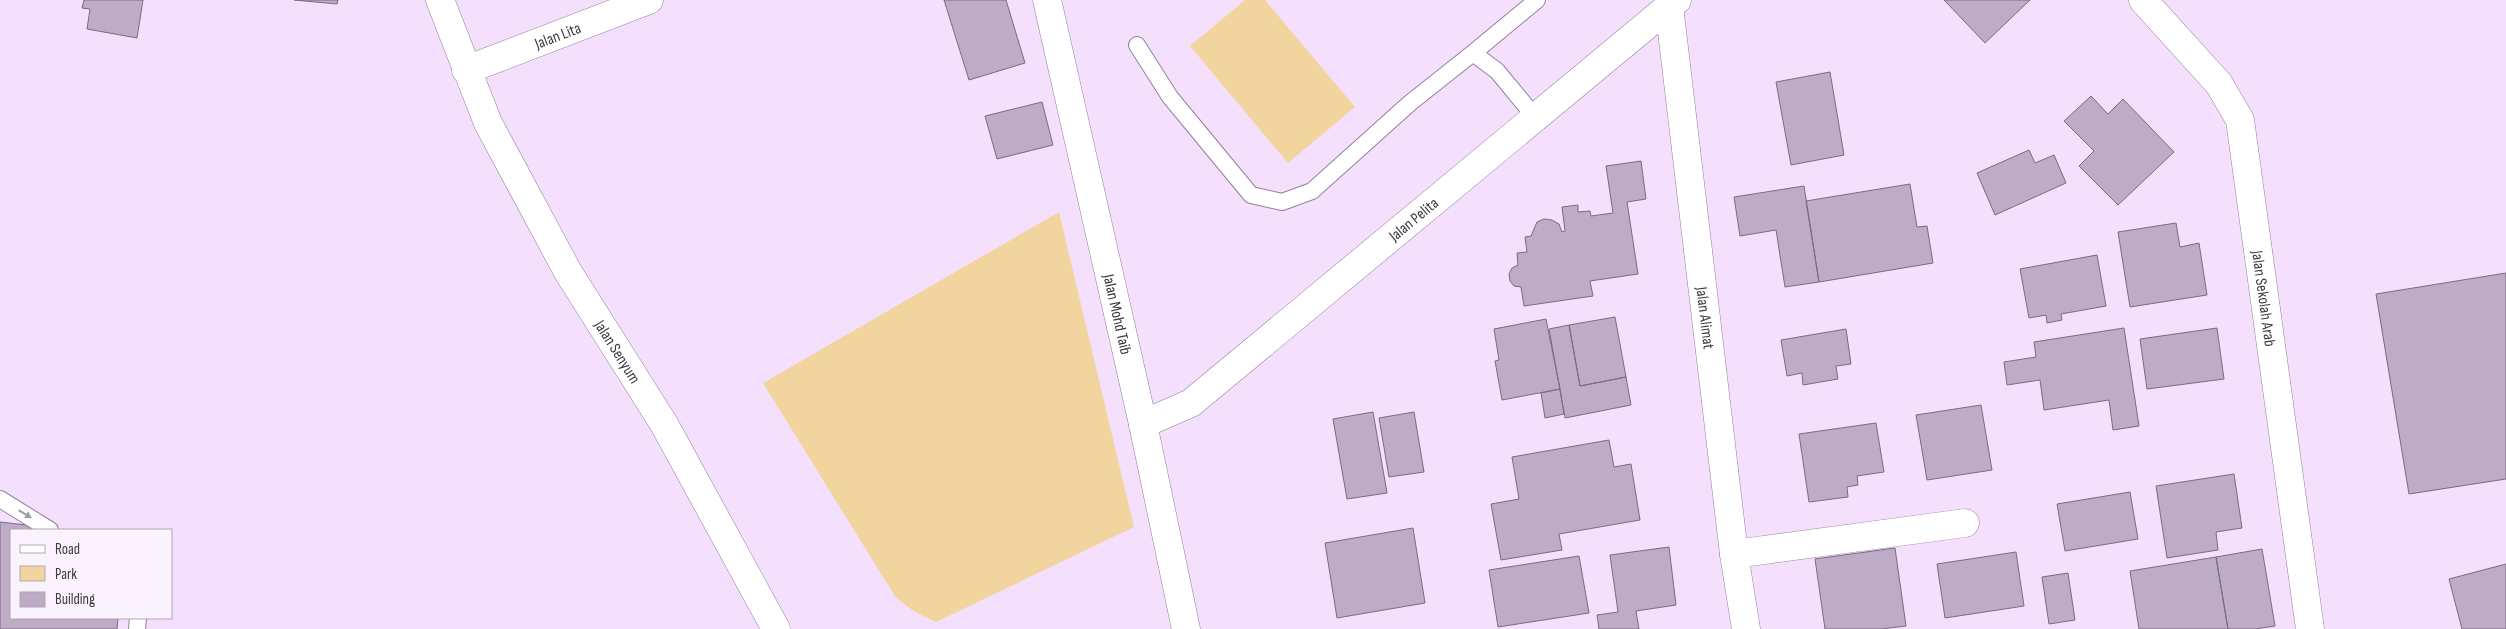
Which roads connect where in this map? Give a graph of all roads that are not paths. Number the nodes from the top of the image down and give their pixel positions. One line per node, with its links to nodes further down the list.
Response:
1 (440, 0): 9 (street, Jalan Senyum)
2 (649, 0): 9 (street, Jalan Lita)
3 (1046, 0): 11 (street, Jalan Mohd Taib)
4 (1537, 0): 8 (lane)
5 (2143, 0): 19 (street, Jalan Sekolah Arab)
6 (1673, 3): 10 (street, Jalan Pelita); 15 (street, Jalan Alimat)
7 (1137, 45): 8 (lane)
8 (1473, 53): 10 (lane)
9 (466, 70): 16 (street, Jalan Senyum)
10 (1535, 118): 11 (street, Jalan Pelita)
11 (1143, 424): 17 (street, Jalan Mohd Taib)
12 (0, 499): 14 (lane, one-way to 14)
13 (1965, 523): 15 (street)
14 (48, 529)
15 (1734, 554): 18 (street, Jalan Alimat)
16 (776, 629)
17 (1186, 629)
18 (1746, 629)
19 (2310, 629)

